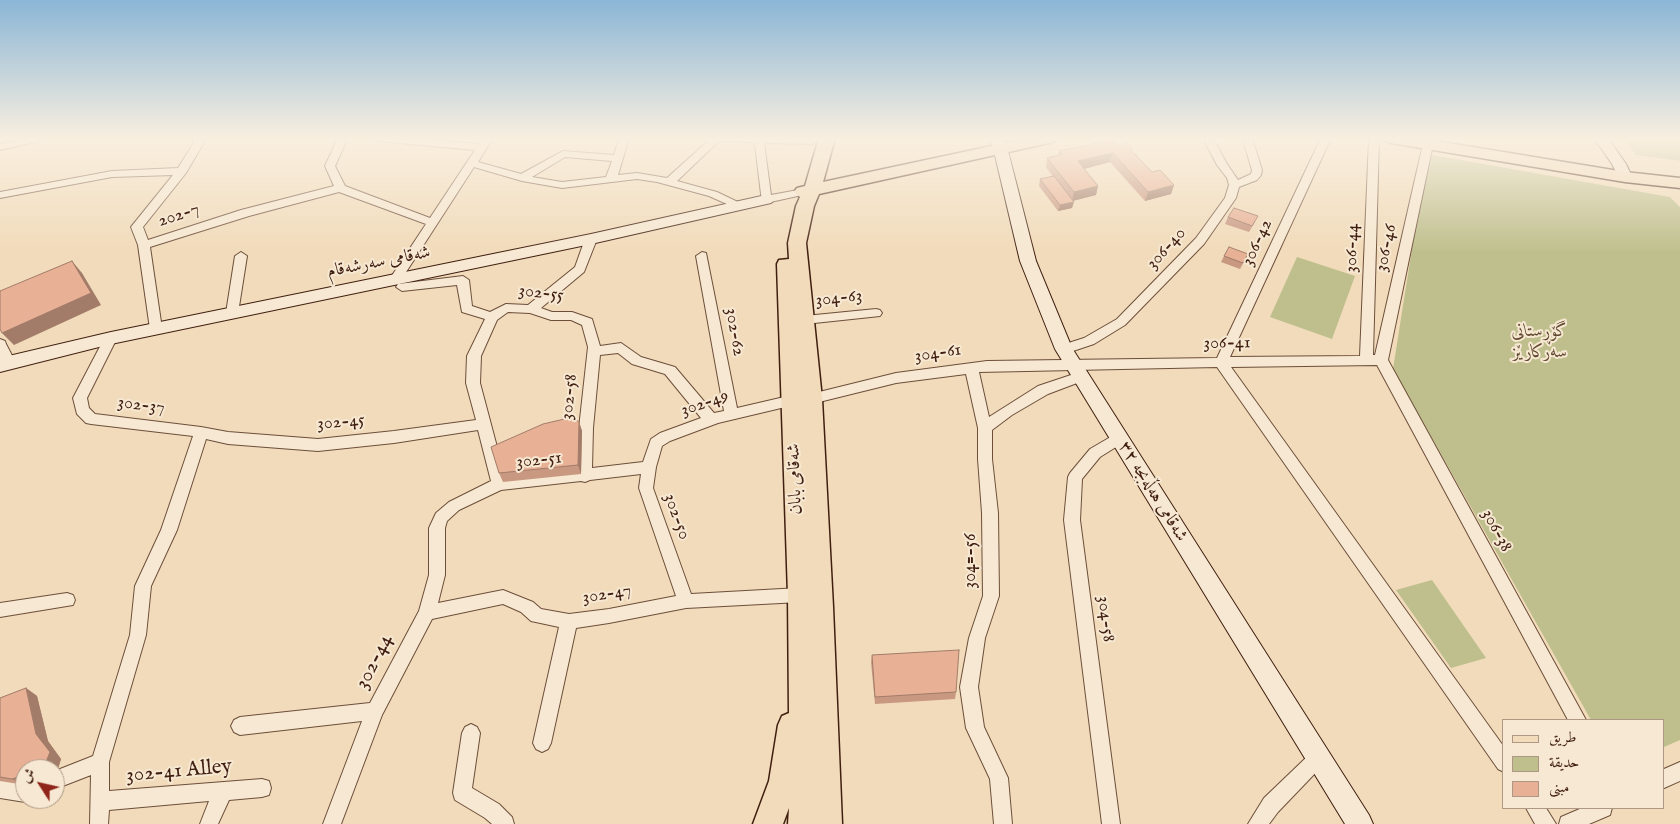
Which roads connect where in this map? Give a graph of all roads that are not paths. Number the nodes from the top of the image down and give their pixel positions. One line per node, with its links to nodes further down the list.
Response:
1 (99, 176): 28 (street)
2 (178, 176): 33 (street)
3 (335, 176): 26 (street)
4 (462, 176): 31 (street)
5 (517, 176): 21 (street)
6 (525, 176): 21 (street)
7 (612, 176): 22 (street)
8 (635, 176): 22 (street)
9 (640, 176): 23 (street)
10 (675, 176): 23 (street)
11 (763, 176): 29 (street)
12 (809, 176): 27 (main road, شەقامی بابان)
13 (862, 176): 27 (main road)
14 (1007, 176): 50 (street, شەقامی هەڵەبجە ٣٢)
15 (1232, 176): 25 (street)
16 (1255, 176): 25 (street)
17 (1308, 176): 48 (street, 306-42)
18 (1374, 176): 47 (street, 306-44)
19 (1420, 176): 47 (street, 306-46)
20 (1651, 176): 24 (main road)
21 (522, 178): 22 (street)
22 (611, 180)
23 (669, 182): 30 (street)
24 (1680, 183)
25 (1234, 184): 50 (street, 306-40)
26 (340, 188): 31 (street); 33 (street, 202-7)
27 (805, 191): 29 (street); 41 (main road); 52 (main road, شەقامی بابان)
28 (0, 195)
29 (766, 200): 30 (street, شەقامی سەرشەقام)
30 (738, 206): 32 (street, شەقامی سەرشەقام)
31 (433, 223): 36 (street)
32 (591, 239): 36 (street, شەقامی سەرشەقام); 37 (street)
33 (144, 245): 43 (street)
34 (241, 256): 38 (street)
35 (702, 256): 54 (street, 302-62)
36 (398, 283): 38 (street, شەقامی سەرشەقام); 40 (street)
37 (531, 310): 40 (street, 302-55); 42 (street, 302-55)
38 (232, 313): 43 (street, شەقامی سەرشەقام)
39 (876, 313): 41 (street, 304-63)
40 (492, 317): 56 (street)
41 (805, 320): 52 (main road)
42 (588, 322): 46 (street, 302-58)
43 (156, 329): 44 (street, شەقامی سەرشەقام)
44 (112, 338): 49 (street, شەقامی سەرشەقام); 58 (street, 302-37)
45 (0, 344): 49 (street)
46 (594, 351): 55 (street); 62 (street, 302-58)
47 (1374, 360): 48 (street, 306-41); 72 (street, 306-38)
48 (1221, 363): 50 (street, 306-41); 77 (street)
49 (5, 364)
50 (1072, 364): 51 (street, 304-61); 57 (street); 59 (street, شەقامی هەڵەبجە ٣٢)
51 (972, 368): 52 (street, 304-61); 57 (street, 304=-56)
52 (802, 399): 53 (street, 304-61); 67 (main road, شەقامی بابان); 95 (main road)
53 (767, 405): 54 (street, 302-49)
54 (731, 414): 55 (street, 302-49)
55 (711, 420): 60 (street, 302-49)
56 (484, 424): 58 (street, 302-45); 63 (street)
57 (985, 428): 96 (street, 304=-56)
58 (201, 432): 78 (street)
59 (1119, 438): 76 (street, شەقامی هەڵەبجە ٣٢); 97 (street, 304-58)
60 (656, 443): 61 (street, 302-50)
61 (649, 467): 62 (street, 302-51); 66 (street, 302-50)
62 (585, 476): 63 (street, 302-51)
63 (499, 484): 64 (street, 302-51)
64 (441, 517): 69 (street, 302-44)
65 (67, 600): 68 (street)
66 (686, 601): 67 (street, 302-47); 70 (street, 302-47)
67 (800, 608): 93 (main road); 94 (main road, شەقامی بابان)
68 (1, 613)
69 (427, 613): 70 (street, 302-47); 71 (street, 302-44)
70 (569, 621): 75 (street)
71 (375, 711): 73 (street); 91 (street, 302-44)
72 (1576, 719)
73 (240, 726)
74 (471, 733): 92 (street)
75 (542, 743)
76 (1318, 758): 98 (street); 99 (street, شەقامی هەڵەبجە ٣٢)
77 (1502, 760)
78 (100, 762): 80 (street); 86 (street)
79 (1680, 772): 81 (street)
80 (65, 776)
81 (1665, 779)
82 (262, 788): 85 (street, 302-41 Alley)
83 (0, 790): 84 (street)
84 (15, 792)
85 (223, 792): 86 (street, 302-41 Alley); 90 (street)
86 (100, 801): 89 (street)
87 (1536, 809): 100 (street)
88 (1601, 809): 101 (street)
89 (99, 824)
90 (209, 824)
91 (332, 824)
92 (505, 824)
93 (768, 824)
94 (803, 824)
95 (828, 824)
96 (1003, 824)
97 (1111, 824)
98 (1257, 824)
99 (1360, 824)
100 (1547, 824)
101 (1568, 824)

